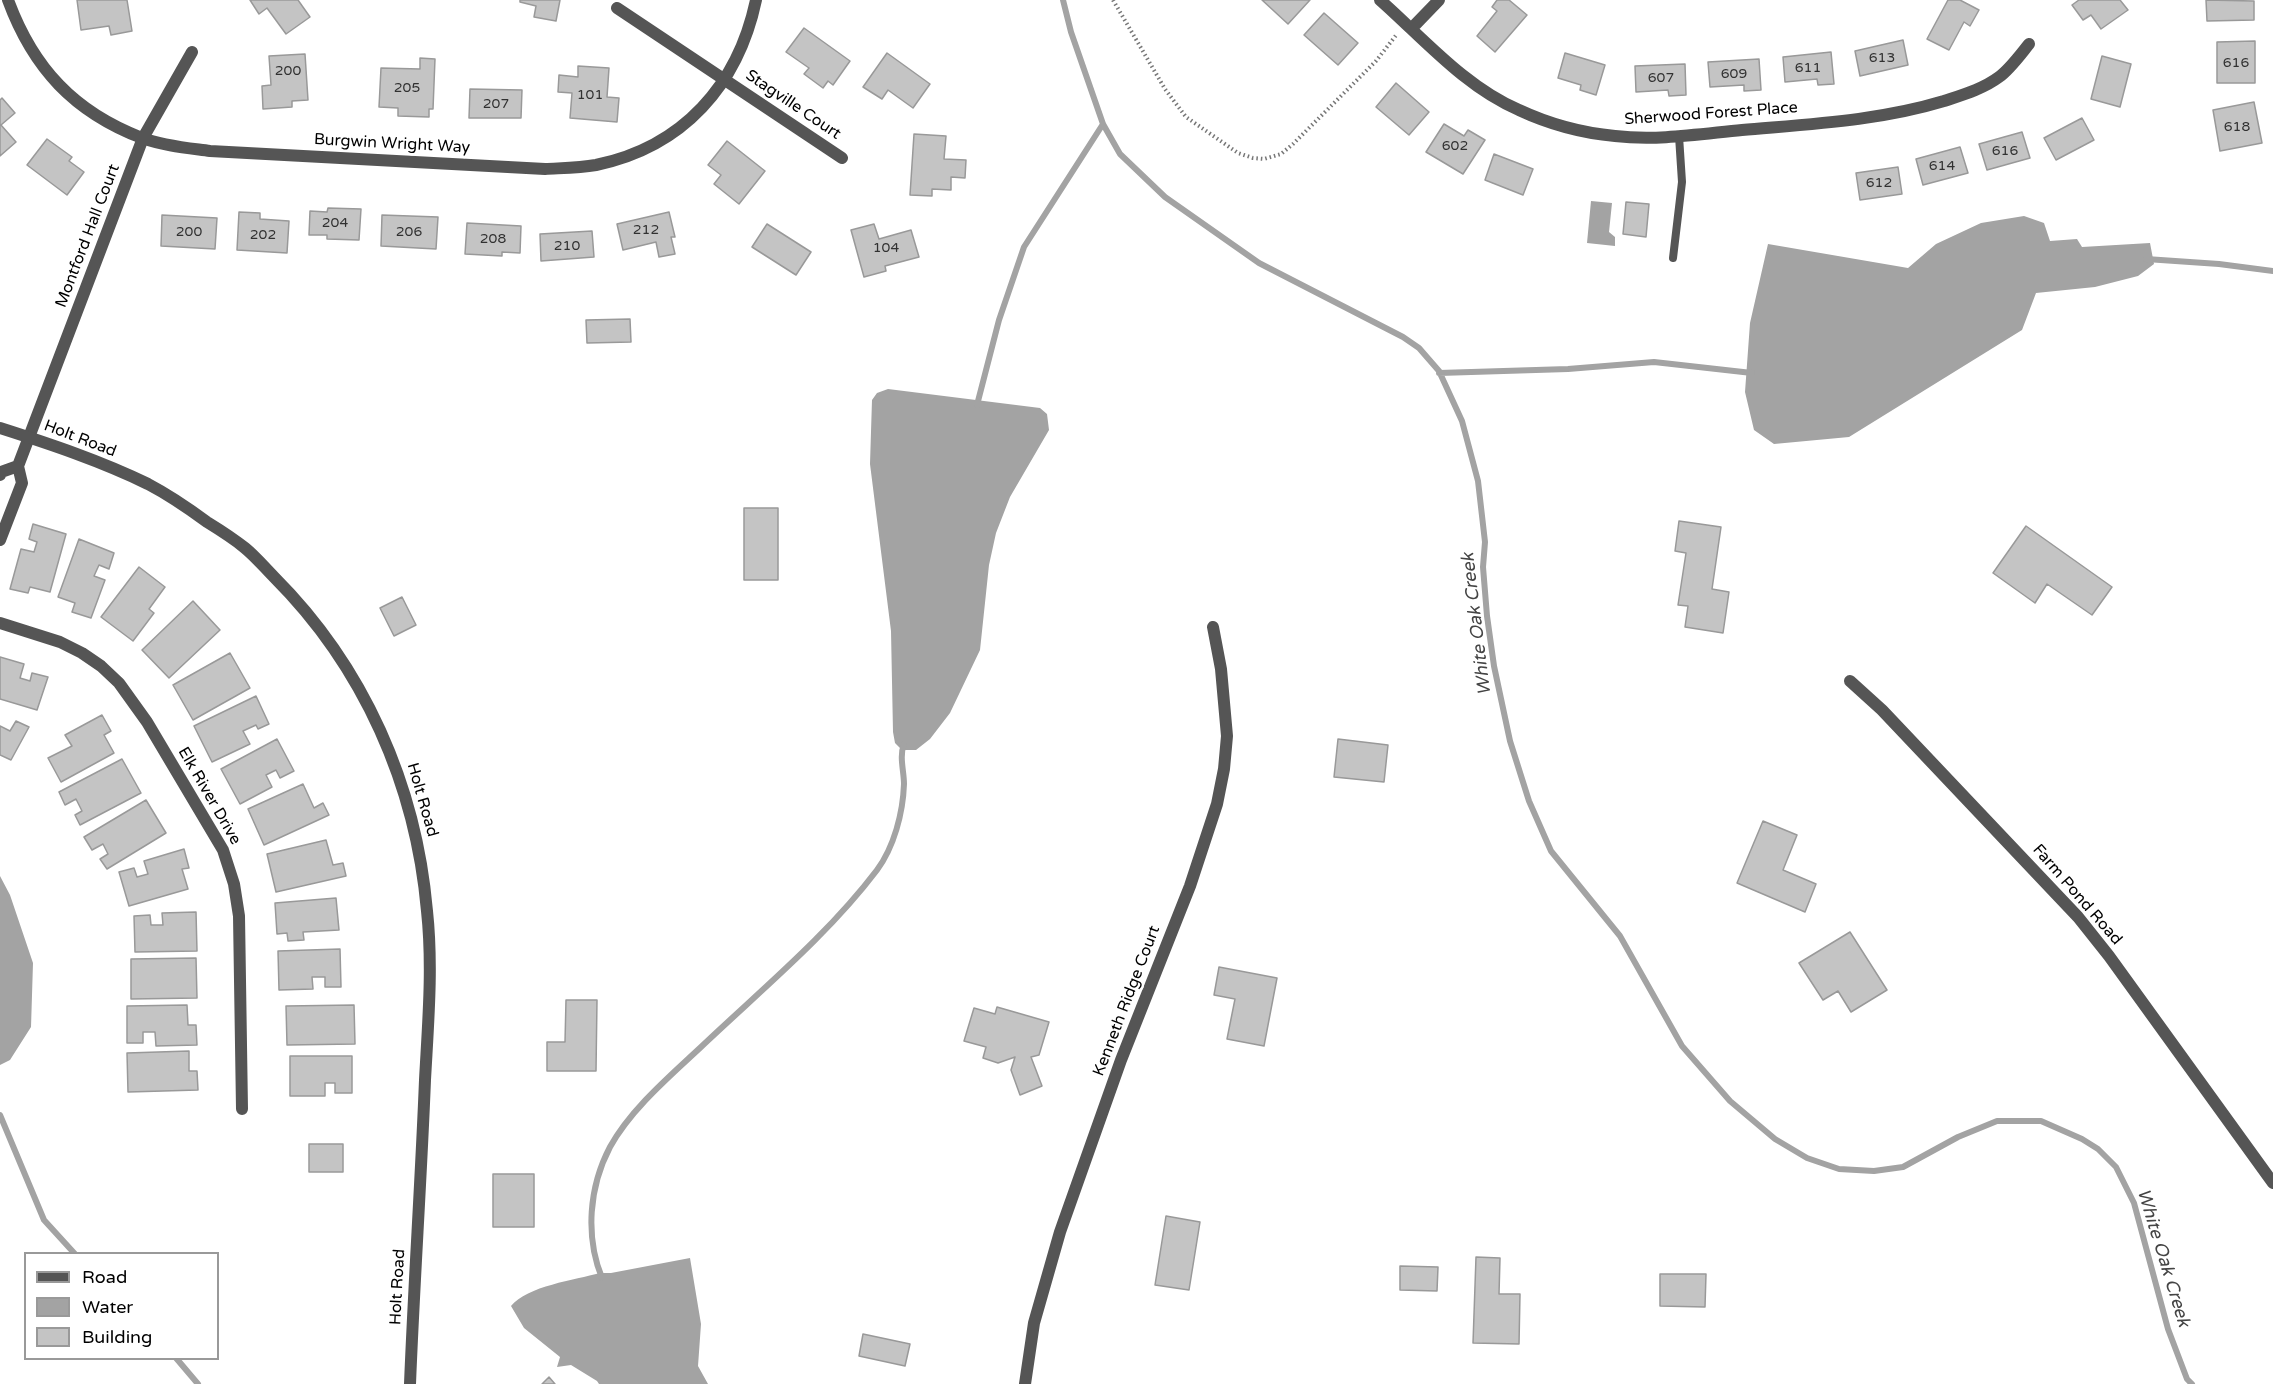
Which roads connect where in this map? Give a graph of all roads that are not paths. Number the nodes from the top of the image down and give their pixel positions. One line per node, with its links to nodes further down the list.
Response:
1 (8, 0): 11 (street, Burgwin Wright Way)
2 (756, 0): 9 (street, Burgwin Wright Way)
3 (1380, 0): 6 (street, Sherwood Forest Place)
4 (1439, 0): 6 (street)
5 (617, 8): 9 (street, Stagville Court)
6 (1412, 28): 10 (street, Sherwood Forest Place)
7 (2030, 44): 10 (street, Sherwood Forest Place)
8 (192, 52): 11 (street, Montford Hall Court)
9 (725, 80): 11 (street, Burgwin Wright Way); 12 (street, Stagville Court)
10 (1679, 136): 13 (lane)
11 (143, 138): 15 (street, Montford Hall Court)
12 (842, 158)
13 (1674, 258)
14 (0, 429): 15 (street, Holt Road)
15 (29, 438): 16 (street, Montford Hall Court); 24 (street, Holt Road)
16 (18, 466): 17 (street); 18 (street)
17 (0, 475)
18 (0, 540)
19 (0, 623): 22 (street, Elk River Drive)
20 (1213, 627): 25 (street, Kenneth Ridge Court)
21 (1850, 681): 23 (street, Farm Pond Road)
22 (242, 1108)
23 (2273, 1183)
24 (410, 1384)
25 (1025, 1384)

